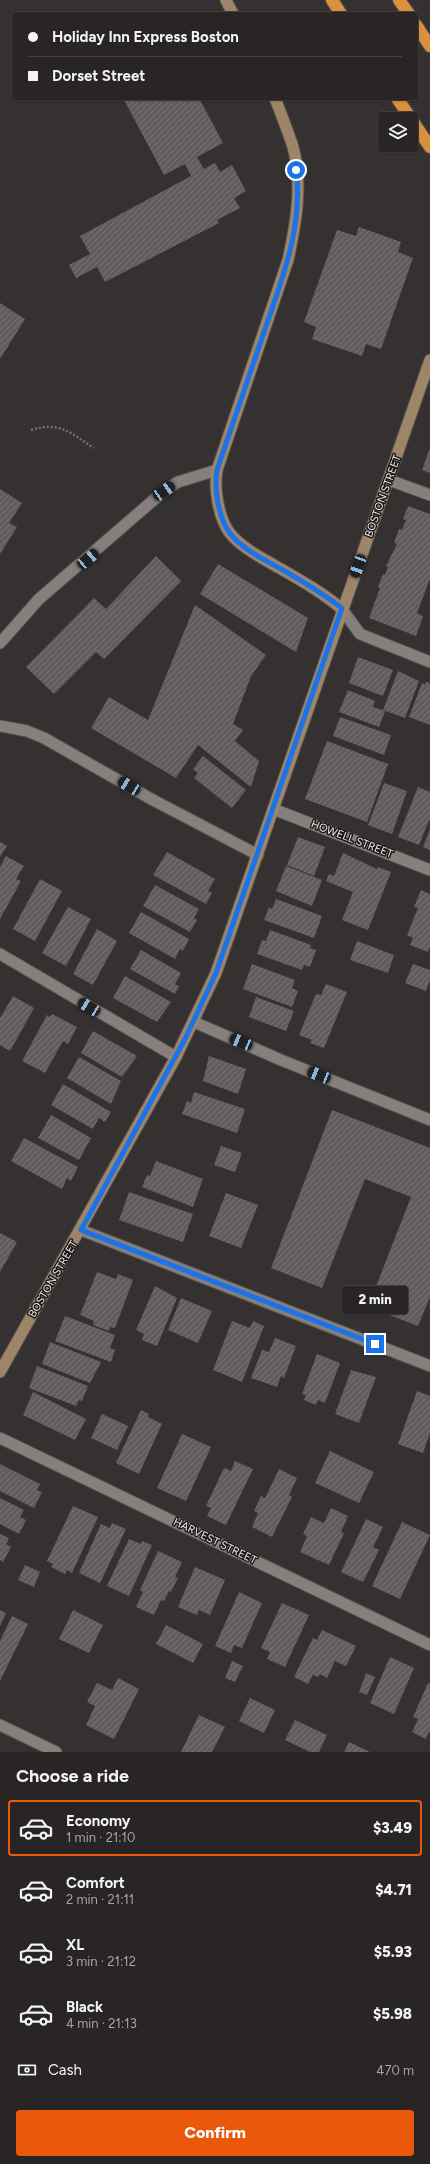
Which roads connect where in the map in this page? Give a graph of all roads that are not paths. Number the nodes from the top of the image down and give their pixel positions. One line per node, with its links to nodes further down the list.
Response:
1 (226, 0): 4 (main road)
2 (332, 0): 5 (highway)
3 (399, 0): 6 (highway)
4 (232, 12)
5 (340, 12)
6 (408, 12)
7 (418, 28): 8 (highway)
8 (430, 46)
9 (276, 100): 13 (main road)
10 (398, 100): 11 (highway)
11 (430, 147)
12 (430, 360): 14 (main road, BOSTON STREET)
13 (217, 470): 16 (main road); 17 (street)
14 (389, 480): 15 (street); 16 (main road, BOSTON STREET)
15 (430, 495)
16 (342, 608): 18 (street); 20 (main road, BOSTON STREET)
17 (0, 643)
18 (430, 662)
19 (0, 726): 21 (street)
20 (273, 809): 21 (main road, BOSTON STREET); 22 (street, HOWELL STREET)
21 (258, 855): 24 (main road, BOSTON STREET)
22 (430, 870)
23 (0, 954): 25 (street)
24 (194, 1022): 25 (main road, BOSTON STREET); 26 (street)
25 (176, 1057): 27 (main road, BOSTON STREET)
26 (430, 1120)
27 (81, 1230): 28 (street); 29 (main road, BOSTON STREET)
28 (430, 1366)
29 (0, 1372)
30 (0, 1438): 31 (street, HARVEST STREET)
31 (430, 1644)
32 (0, 1725): 33 (street)
33 (56, 1752)

